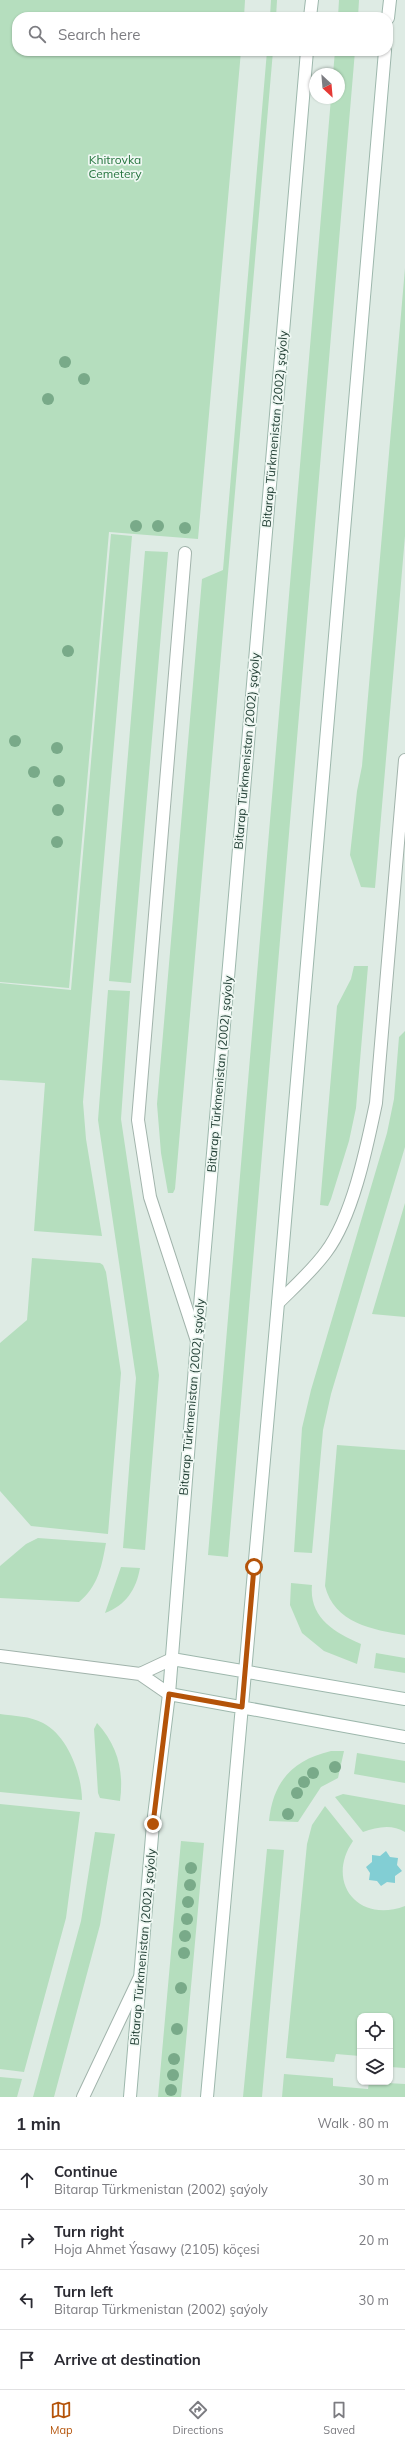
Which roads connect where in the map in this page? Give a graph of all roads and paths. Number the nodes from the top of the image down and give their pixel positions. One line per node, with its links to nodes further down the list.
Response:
1 (312, 0): 3 (main road)
2 (390, 0): 4 (main road)
3 (311, 12)
4 (389, 12)
5 (307, 56): 10 (main road, Bitarap Türkmenistan (2002) şaýoly)
6 (385, 56): 9 (main road)
7 (185, 553): 10 (main road)
8 (405, 760): 9 (main road)
9 (278, 1303): 13 (main road)
10 (197, 1341): 12 (main road, Bitarap Türkmenistan (2002) şaýoly)
11 (0, 1656): 14 (main road)
12 (172, 1659): 13 (main road); 14 (main road); 15 (main road, Bitarap Türkmenistan (2002) şaýoly)
13 (245, 1671): 16 (main road); 17 (main road)
14 (140, 1674): 15 (main road)
15 (169, 1694): 17 (main road); 19 (main road, Bitarap Türkmenistan (2002) şaýoly)
16 (405, 1699)
17 (242, 1707): 18 (main road); 22 (main road)
18 (405, 1737)
19 (141, 1976): 20 (main road); 21 (main road, Bitarap Türkmenistan (2002) şaýoly)
20 (83, 2097)
21 (130, 2097)
22 (207, 2097)

